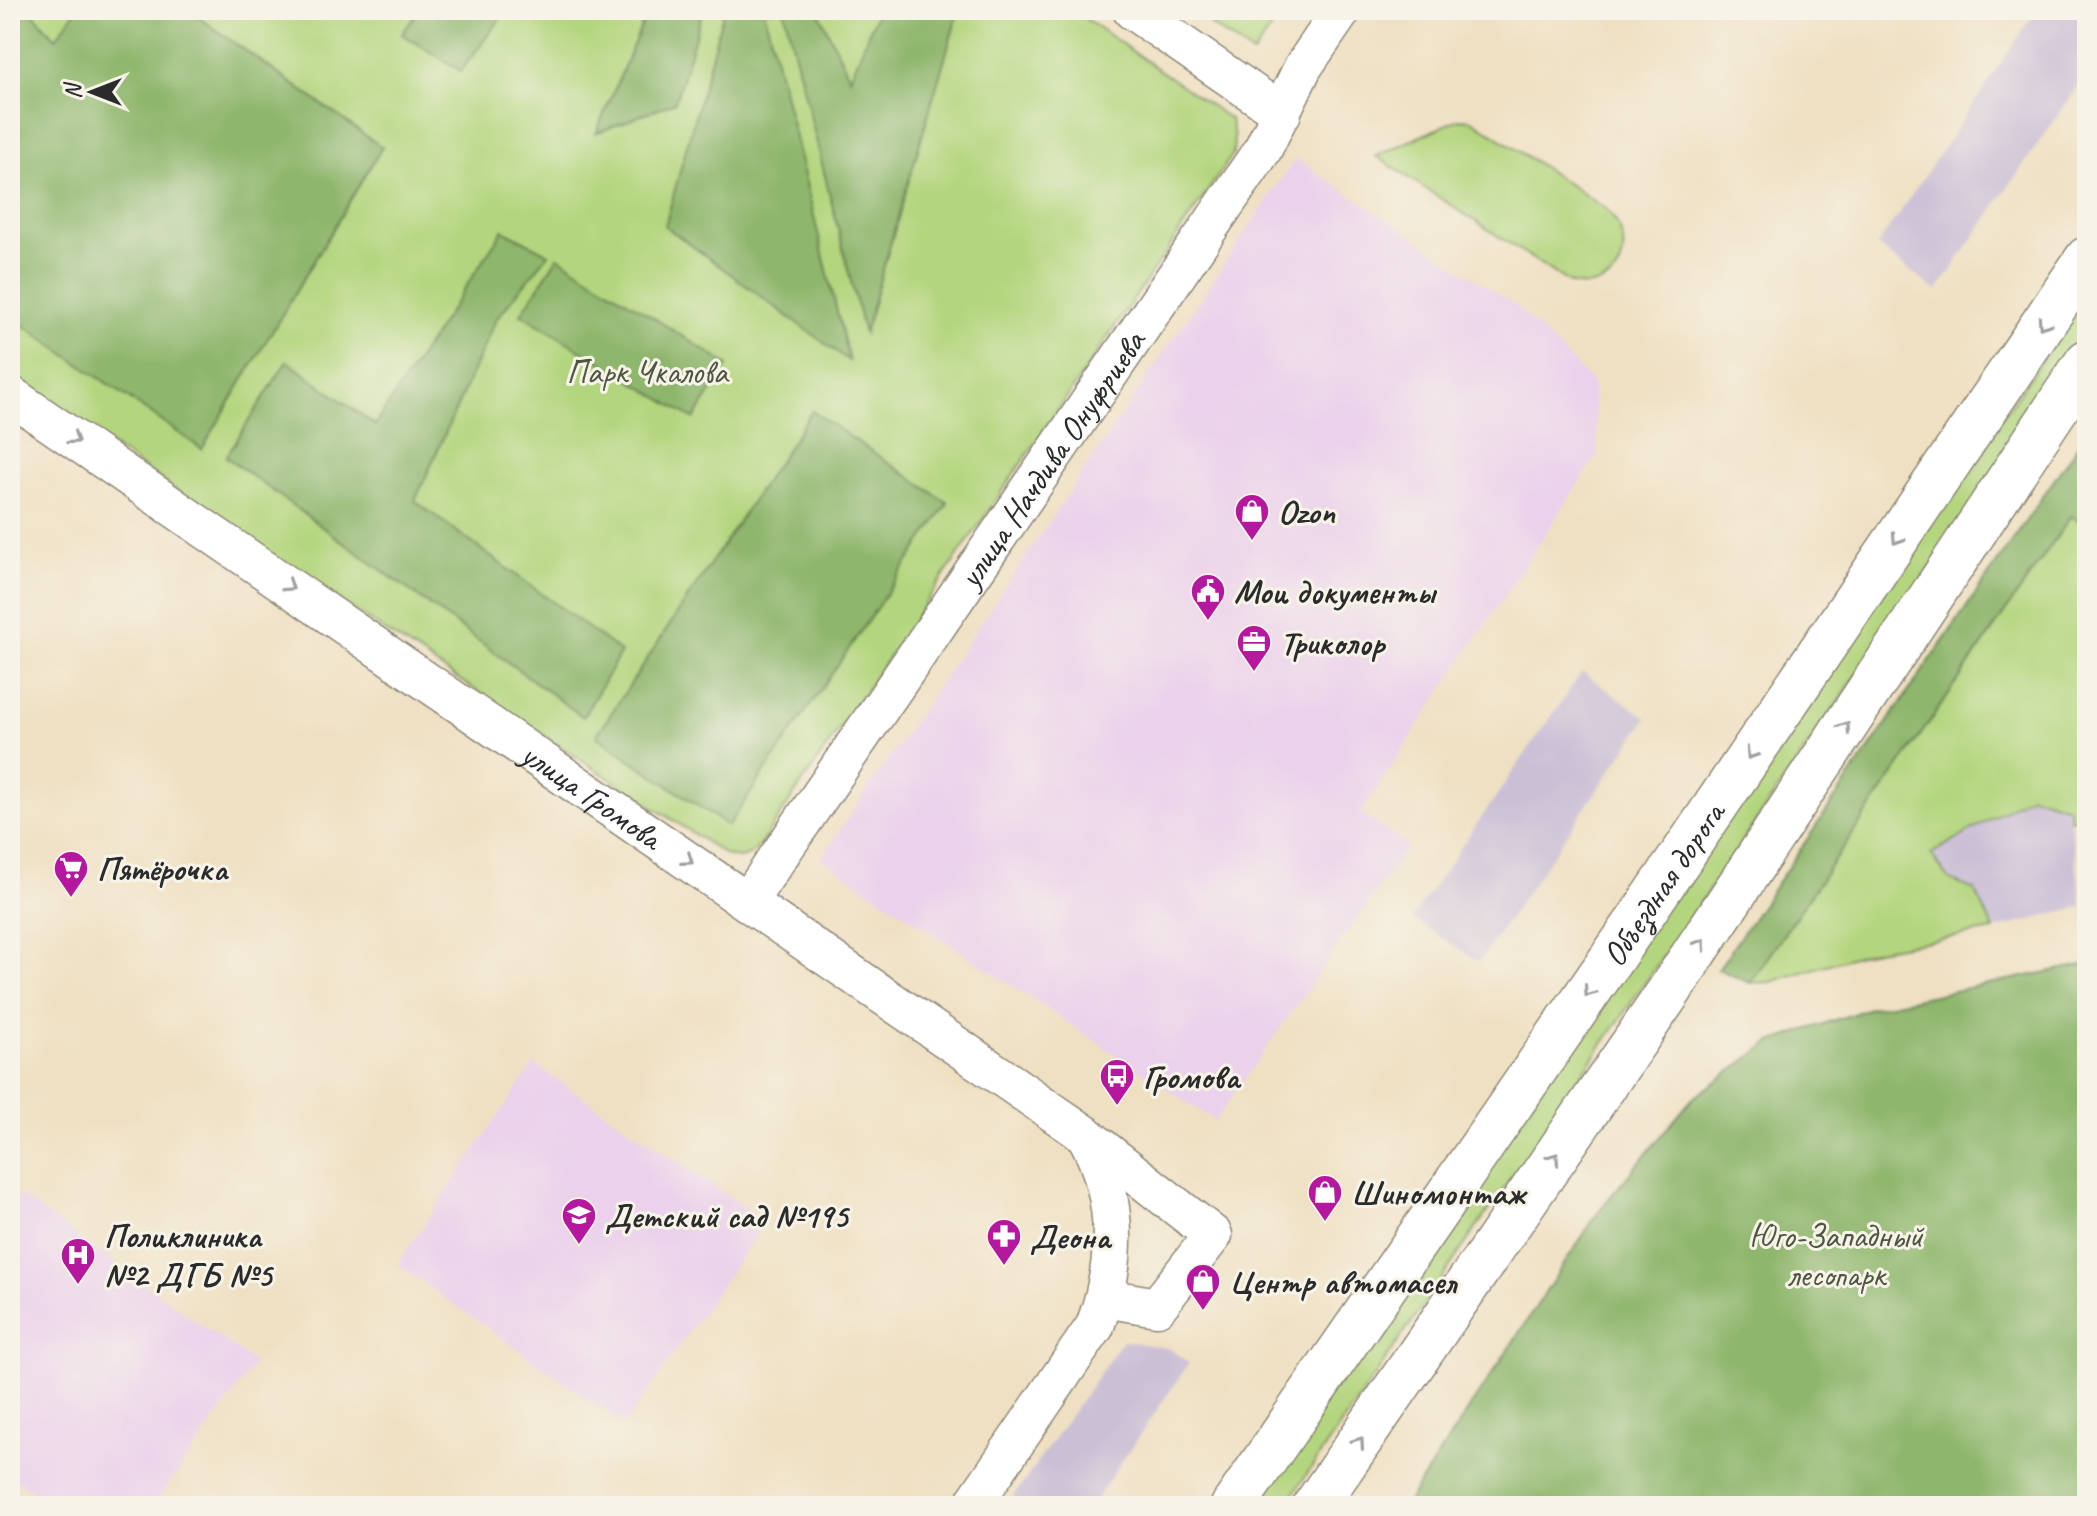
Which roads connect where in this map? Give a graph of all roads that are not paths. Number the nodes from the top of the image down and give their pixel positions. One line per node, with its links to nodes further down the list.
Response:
1 (1132, 10): 3 (street)
2 (1342, 10): 3 (street, улица Начдива Онуфриева)
3 (1282, 113): 7 (street, улица Начдива Онуфриева)
4 (2087, 259): 11 (main road, Объездная дорога, one-way to 11)
5 (2087, 362): 12 (main road, Объездная дорога, one-way to 5)
6 (10, 395): 7 (street, улица Громова, one-way to 7)
7 (748, 901): 8 (street, улица Громова)
8 (1086, 1135): 9 (street); 9 (street, улица Громова)
9 (1105, 1298): 10 (street)
10 (972, 1506)
11 (1233, 1506)
12 (1315, 1506)

